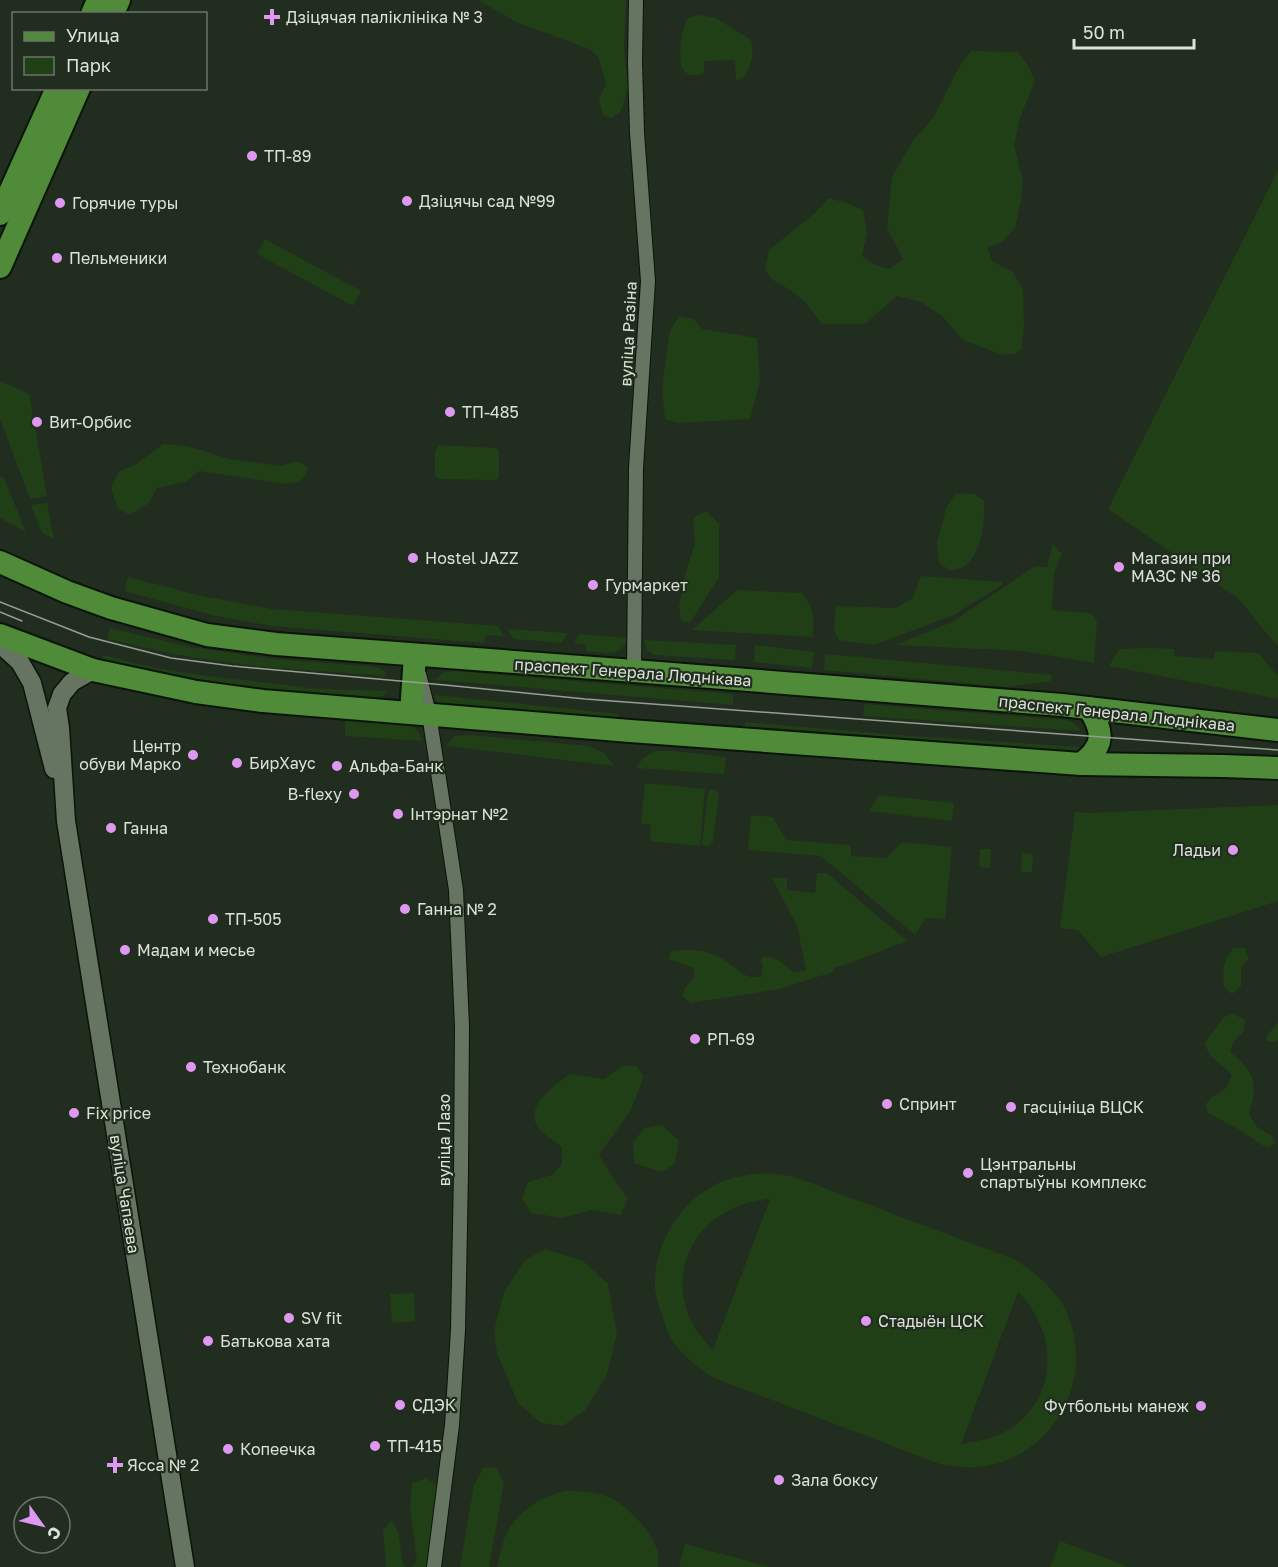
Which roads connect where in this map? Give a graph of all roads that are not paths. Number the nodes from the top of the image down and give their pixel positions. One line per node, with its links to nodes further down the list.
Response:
1 (636, 0): 11 (street, вуліца Разіна)
2 (56, 90): 4 (main road)
3 (79, 90): 5 (main road)
4 (0, 214)
5 (0, 267)
6 (0, 562): 9 (main road, праспект Генерала Люднікава)
7 (0, 635): 10 (main road)
8 (0, 644): 17 (street, вуліца Чапаева)
9 (415, 655): 11 (main road, праспект Генерала Люднікава); 13 (main road)
10 (93, 670): 13 (main road); 17 (street, вуліца Чапаева)
11 (634, 671): 12 (main road, праспект Генерала Люднікава)
12 (1089, 708): 14 (main road, праспект Генерала Люднікава); 15 (main road)
13 (420, 713): 15 (main road); 19 (street, вуліца Лазо)
14 (1278, 730)
15 (1082, 764): 16 (main road)
16 (1278, 768)
17 (66, 821): 18 (street, вуліца Чапаева)
18 (185, 1567)
19 (434, 1567)

